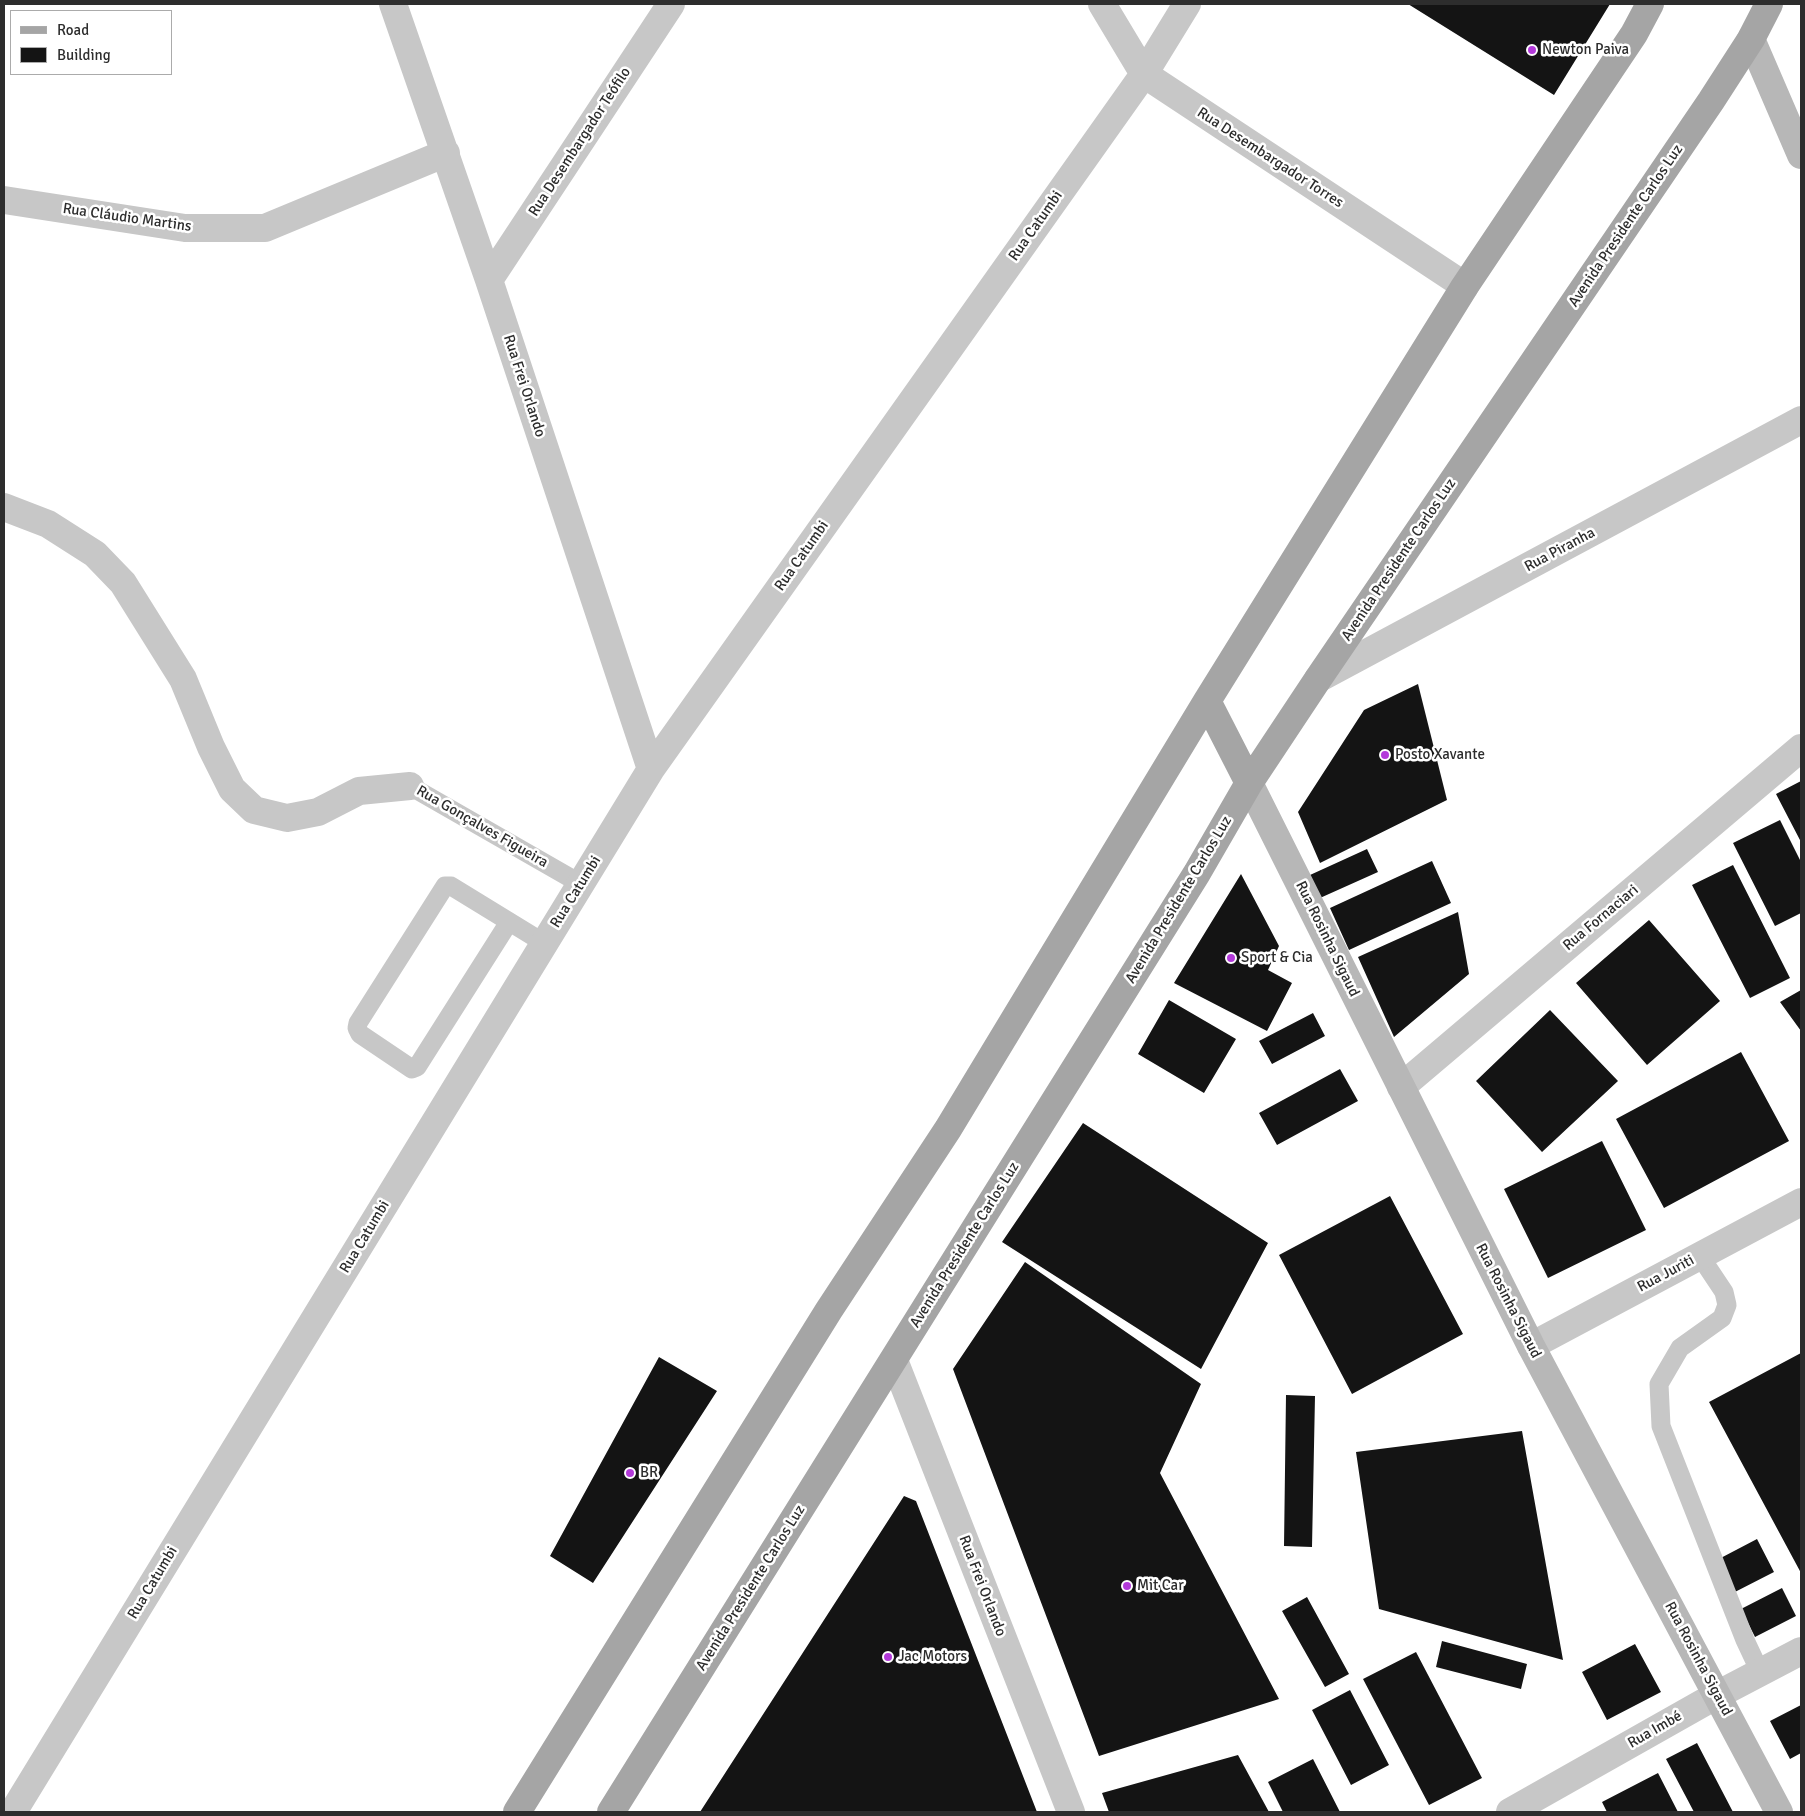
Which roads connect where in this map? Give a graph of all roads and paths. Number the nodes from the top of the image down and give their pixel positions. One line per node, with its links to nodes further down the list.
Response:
1 (393, 4): 9 (street, Rua Frei Orlando)
2 (671, 4): 12 (street, Rua Desembargador Teófilo)
3 (1102, 4): 8 (street, Rua Desembargador Torres)
4 (1187, 4): 8 (street, Rua Catumbi)
5 (1650, 4): 13 (main road)
6 (1769, 4): 7 (main road, Avenida Presidente Carlos Luz)
7 (1751, 39): 10 (street); 16 (main road, Avenida Presidente Carlos Luz)
8 (1144, 74): 13 (street, Rua Desembargador Torres); 19 (street, Rua Catumbi)
9 (446, 153): 11 (street, Rua Cláudio Martins); 12 (street, Rua Frei Orlando)
10 (1801, 155)
11 (4, 200)
12 (489, 280): 19 (street, Rua Frei Orlando)
13 (1465, 286): 17 (main road)
14 (1801, 420): 16 (street, Rua Piranha)
15 (4, 507): 21 (street, Rua Gonçalves Figueira)
16 (1318, 679): 20 (main road, Avenida Presidente Carlos Luz)
17 (1207, 701): 20 (main road); 34 (main road)
18 (1801, 748): 25 (street, Rua Fornaciari)
19 (650, 770): 22 (street, Rua Catumbi)
20 (1249, 783): 25 (street, Rua Rosinha Sigaud); 29 (main road, Avenida Presidente Carlos Luz)
21 (410, 786): 22 (lane, Rua Gonçalves Figueira)
22 (581, 884): 24 (street, Rua Catumbi)
23 (509, 922): 23 (lane); 24 (lane)
24 (544, 943): 33 (street, Rua Catumbi)
25 (1400, 1087): 28 (street, Rua Rosinha Sigaud)
26 (1801, 1202): 27 (street, Rua Juriti)
27 (1700, 1256): 28 (street, Rua Juriti); 31 (lane)
28 (1531, 1346): 32 (street, Rua Rosinha Sigaud)
29 (894, 1360): 35 (main road, Avenida Presidente Carlos Luz); 36 (street, Rua Frei Orlando)
30 (1801, 1650): 31 (street, Rua Imbé)
31 (1760, 1672): 32 (street, Rua Imbé)
32 (1717, 1694): 37 (street, Rua Imbé); 38 (street, Rua Rosinha Sigaud)
33 (13, 1812)
34 (517, 1812)
35 (611, 1812)
36 (1071, 1812)
37 (1510, 1812)
38 (1779, 1812)

